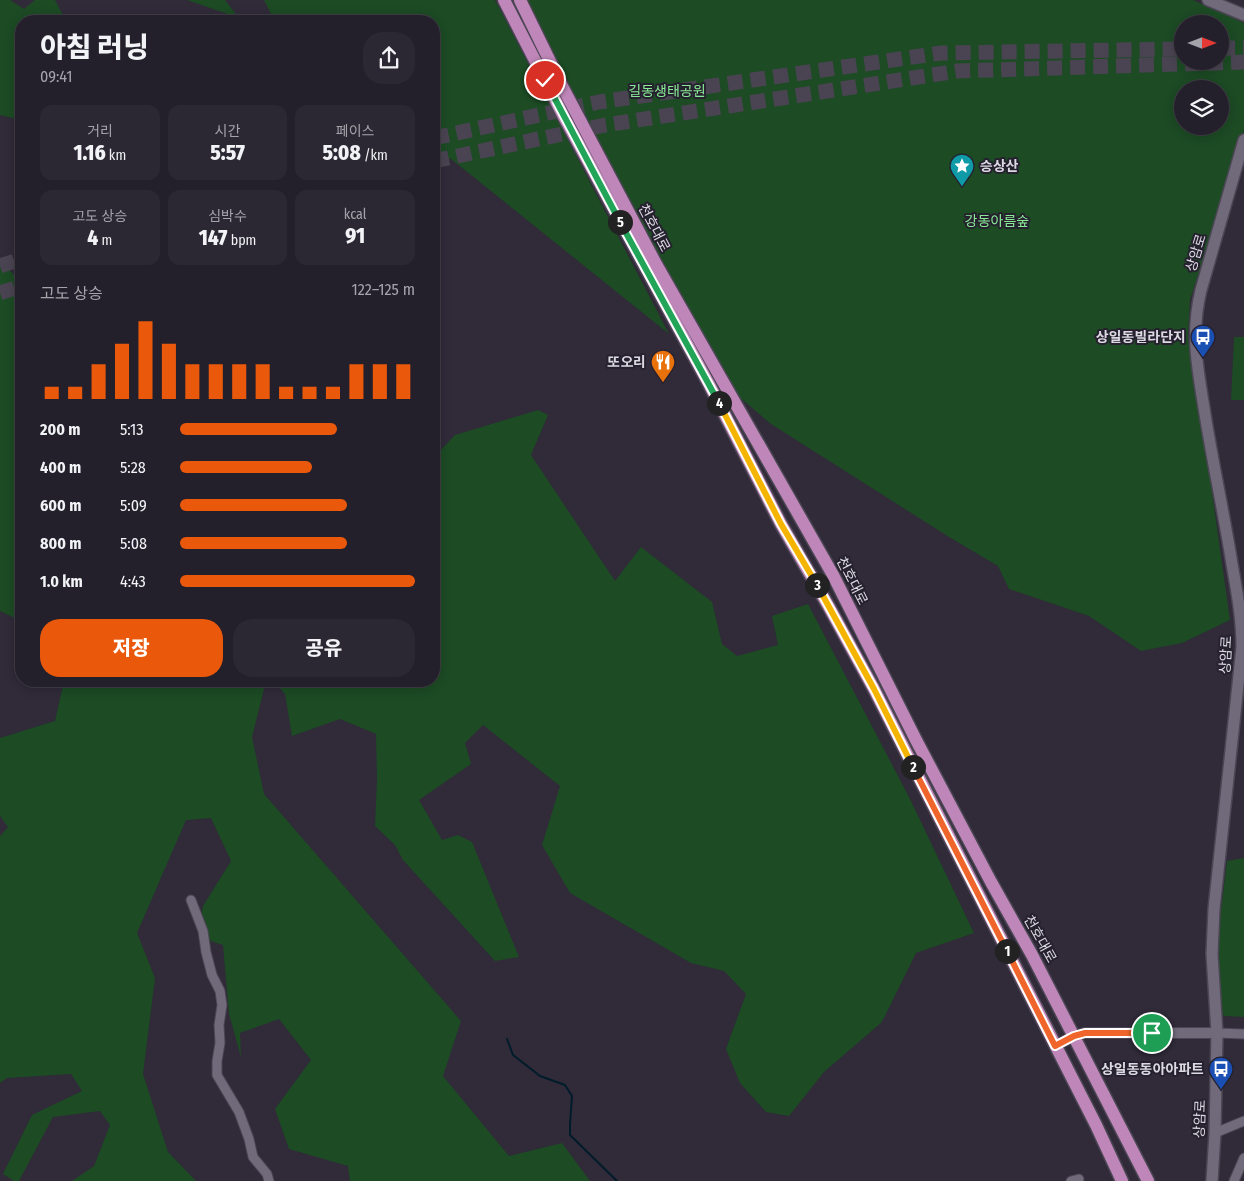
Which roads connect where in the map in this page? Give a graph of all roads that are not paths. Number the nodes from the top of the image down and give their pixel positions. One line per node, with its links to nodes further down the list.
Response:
1 (504, 0): 10 (main road, 천호대로)
2 (520, 0): 9 (main road, 천호대로)
3 (1208, 0): 4 (main road)
4 (1244, 14)
5 (1244, 140): 7 (main road, 상암로)
6 (191, 900): 14 (street)
7 (1217, 1033): 8 (street); 9 (street); 12 (main road, 상암로)
8 (1244, 1034)
9 (1074, 1036): 10 (street); 16 (main road, 천호대로)
10 (1055, 1046): 15 (main road, 천호대로)
11 (1244, 1121): 12 (street)
12 (1215, 1133): 17 (main road, 상암로)
13 (1244, 1158): 18 (street)
14 (269, 1181)
15 (1122, 1181)
16 (1148, 1181)
17 (1212, 1181)
18 (1234, 1181)

